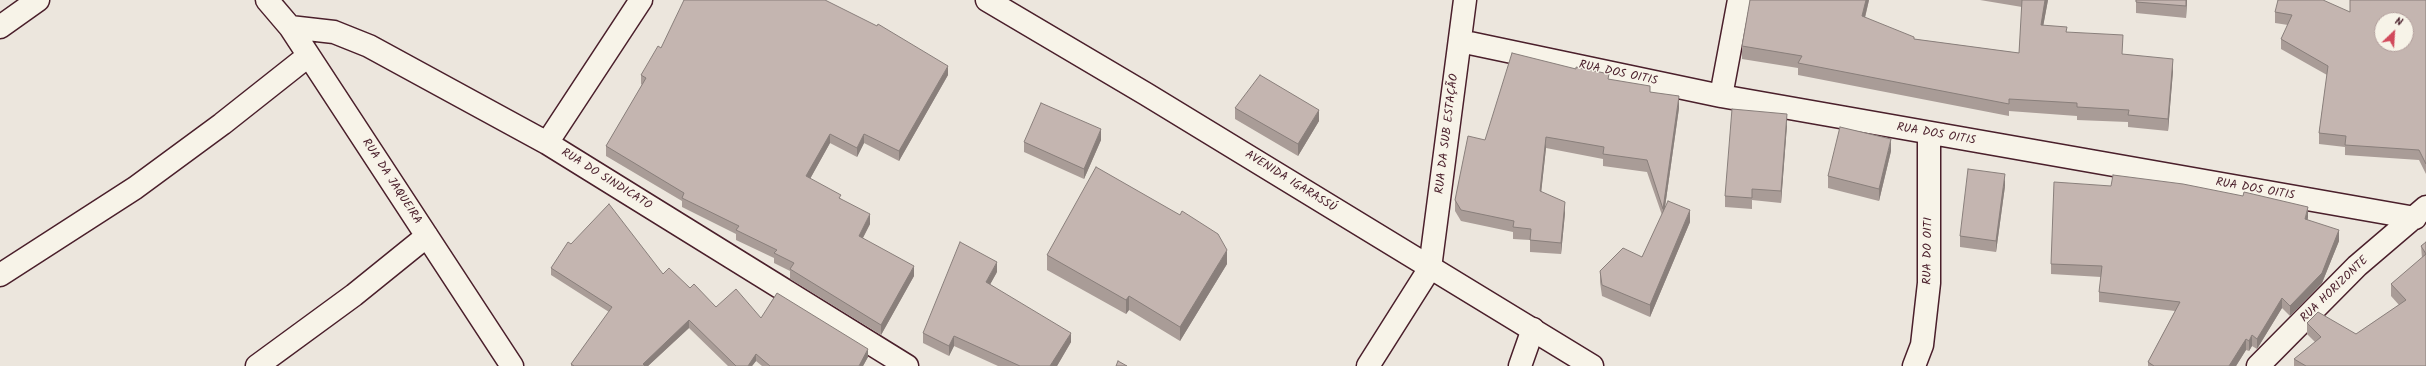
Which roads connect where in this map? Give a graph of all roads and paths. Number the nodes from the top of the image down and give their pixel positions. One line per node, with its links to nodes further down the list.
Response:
1 (38, 0): 7 (street)
2 (641, 0): 13 (street)
3 (987, 0): 16 (street, AVENIDA IGARASSÚ)
4 (1465, 0): 9 (street, RUA DA SUB ESTAÇÃO)
5 (1739, 0): 11 (street)
6 (270, 1): 8 (street, RUA DA JAQUEIRA)
7 (0, 27)
8 (290, 27): 10 (street, RUA DA JAQUEIRA); 13 (street, RUA DO SINDICATO)
9 (1460, 41): 11 (street, RUA DOS OITIS); 16 (street, RUA DA SUB ESTAÇÃO)
10 (308, 56): 15 (street, RUA DA JAQUEIRA); 17 (street)
11 (1721, 96): 12 (street, RUA DOS OITIS)
12 (1929, 134): 14 (street, RUA DOS OITIS); 25 (street, RUA DO OITI)
13 (547, 143): 19 (street, RUA DO SINDICATO)
14 (2420, 213): 26 (street, RUA HORIZONTE)
15 (427, 236): 20 (street); 21 (street, RUA DA JAQUEIRA)
16 (1430, 268): 18 (street, AVENIDA IGARASSÚ); 22 (street)
17 (0, 275)
18 (1533, 329): 23 (street); 24 (street, AVENIDA IGARASSÚ)
19 (894, 362)
20 (256, 366)
21 (512, 366)
22 (1368, 366)
23 (1520, 366)
24 (1592, 366)
25 (1914, 366)
26 (2258, 366)

